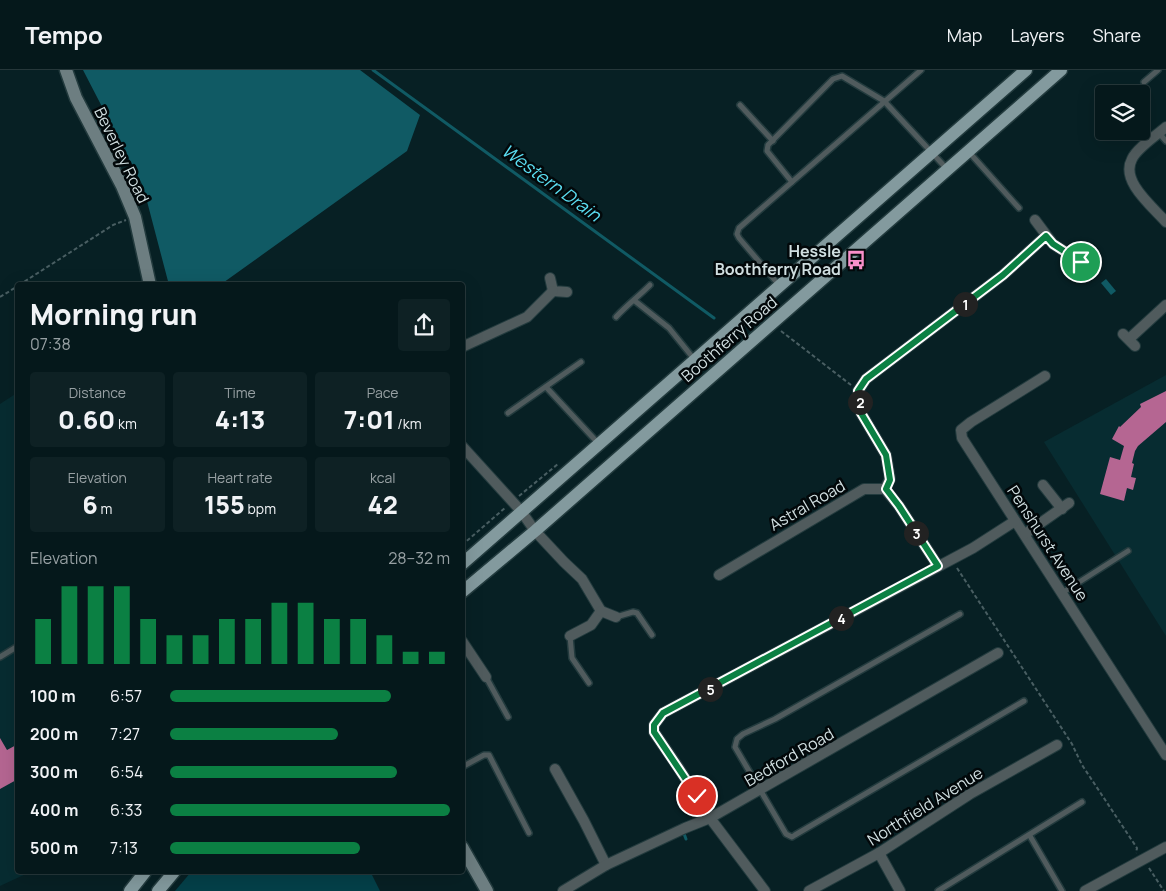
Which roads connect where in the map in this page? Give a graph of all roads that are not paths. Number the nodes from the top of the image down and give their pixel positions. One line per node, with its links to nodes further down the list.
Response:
1 (66, 70): 23 (main road, Beverley Road)
2 (840, 70): 7 (lane)
3 (921, 70): 9 (lane)
4 (1026, 70): 14 (main road, Boothferry Road)
5 (1061, 70): 13 (main road, Boothferry Road)
6 (1158, 70): 8 (lane)
7 (842, 76): 9 (lane); 12 (lane)
8 (1144, 82)
9 (884, 102): 14 (lane); 16 (lane)
10 (740, 105): 12 (lane)
11 (1164, 134): 19 (street)
12 (773, 141): 16 (lane)
13 (968, 151): 15 (main road, Boothferry Road); 17 (lane)
14 (931, 153): 15 (lane); 25 (main road, Boothferry Road)
15 (948, 169): 44 (main road, Boothferry Road)
16 (792, 182): 25 (lane)
17 (1019, 208)
18 (1035, 220): 20 (street)
19 (1166, 222)
20 (1046, 236): 21 (street); 41 (street)
21 (1081, 262)
22 (550, 278): 26 (street)
23 (149, 282)
24 (650, 285): 28 (lane)
25 (780, 285): 33 (main road, Boothferry Road)
26 (553, 291): 27 (street); 32 (street)
27 (567, 292)
28 (635, 300): 30 (lane); 33 (lane)
29 (1166, 305): 31 (street)
30 (616, 316)
31 (1129, 340)
32 (465, 346)
33 (695, 360): 38 (main road, Boothferry Road)
34 (581, 362): 36 (lane)
35 (1045, 376): 43 (street, Penshurst Avenue)
36 (546, 387): 37 (lane); 38 (lane)
37 (508, 413)
38 (598, 444): 42 (main road, Boothferry Road)
39 (465, 449): 42 (street)
40 (1043, 485): 45 (street)
41 (886, 489): 48 (street); 49 (street, Astral Road)
42 (521, 511): 44 (street); 47 (main road, Boothferry Road)
43 (1015, 521): 45 (street, Penshurst Avenue); 48 (street)
44 (535, 531): 50 (main road, Boothferry Road); 52 (street)
45 (1025, 534): 51 (street, Penshurst Avenue)
46 (1128, 551): 51 (lane)
47 (465, 561)
48 (938, 566): 71 (street)
49 (719, 575)
50 (465, 589)
51 (1062, 593): 66 (street, Penshurst Avenue)
52 (601, 610): 54 (street); 56 (street)
53 (960, 614): 69 (lane)
54 (616, 616): 55 (lane)
55 (652, 635)
56 (570, 636): 62 (lane)
57 (465, 646): 61 (street)
58 (15, 648): 60 (lane)
59 (998, 653): 69 (street, Bedford Road)
60 (0, 657)
61 (486, 677): 64 (lane)
62 (589, 684)
63 (1024, 701): 69 (lane)
64 (508, 717)
65 (1057, 745): 76 (street, Northfield Avenue)
66 (1166, 755)
67 (465, 765): 72 (lane)
68 (555, 769): 77 (street)
69 (761, 790): 71 (street, Bedford Road)
70 (1082, 802): 73 (lane)
71 (710, 818): 77 (street, Bedford Road); 84 (street)
72 (529, 833)
73 (1030, 836): 87 (lane); 88 (lane)
74 (1166, 847): 89 (street)
75 (465, 852): 82 (main road)
76 (879, 853): 85 (street, Northfield Avenue); 86 (street)
77 (606, 865): 83 (street, Bedford Road)
78 (143, 874): 80 (main road)
79 (172, 874): 81 (main road)
80 (130, 891)
81 (158, 891)
82 (487, 891)
83 (563, 891)
84 (765, 891)
85 (809, 891)
86 (900, 891)
87 (938, 891)
88 (1062, 891)
89 (1085, 891)

